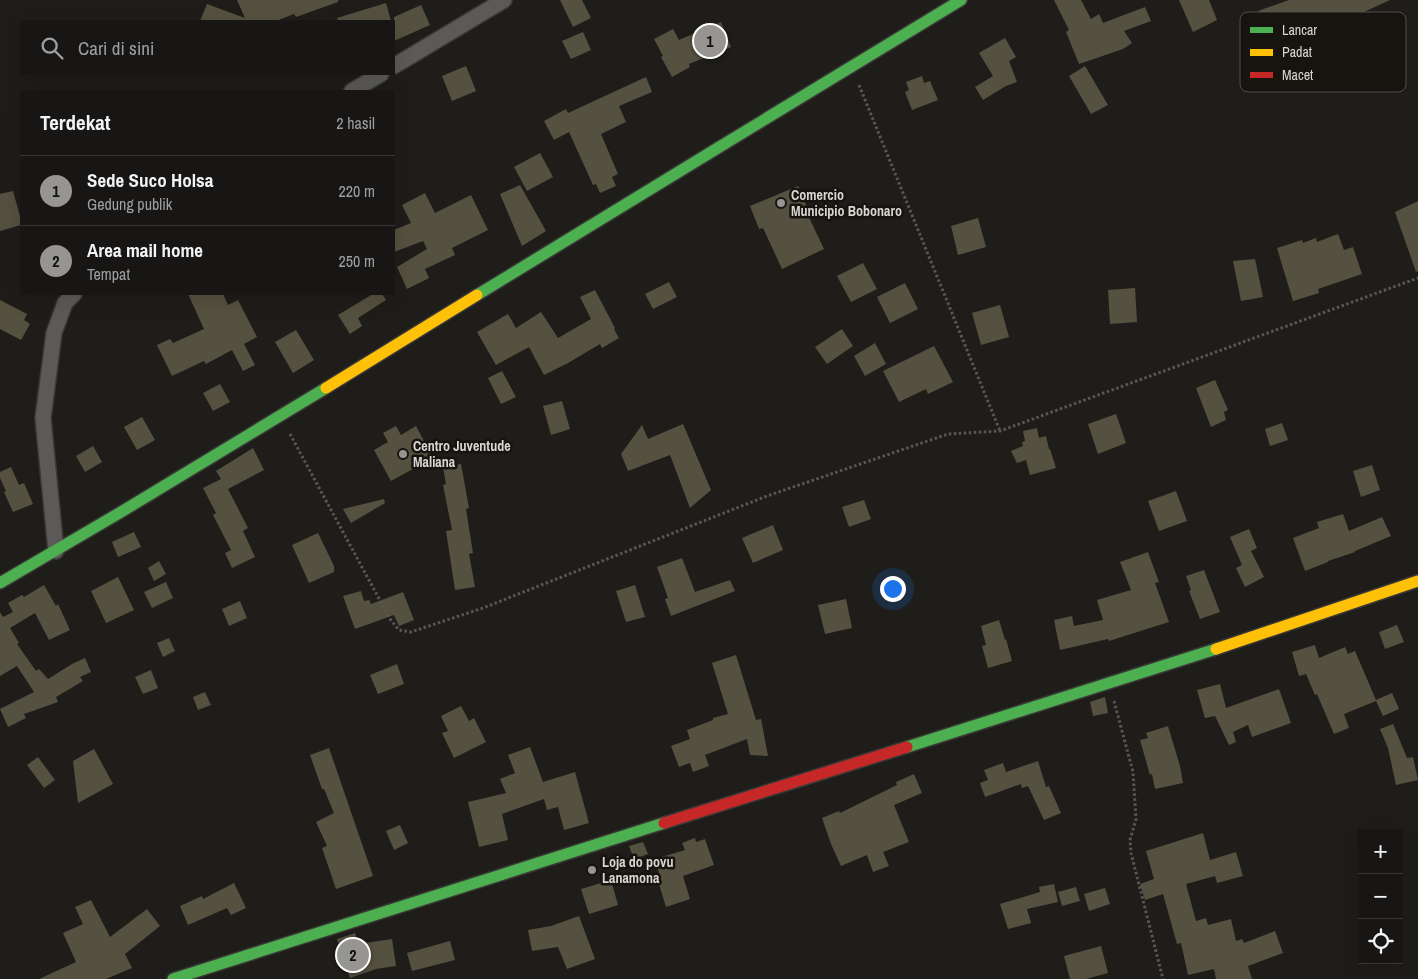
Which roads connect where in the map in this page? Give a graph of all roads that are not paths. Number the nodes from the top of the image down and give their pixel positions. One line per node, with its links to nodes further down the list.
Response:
1 (504, 0): 3 (street)
2 (961, 0): 7 (street)
3 (395, 65)
4 (379, 75): 5 (street)
5 (354, 90)
6 (73, 295): 7 (street)
7 (56, 551): 9 (street)
8 (1418, 581): 10 (street)
9 (0, 583)
10 (173, 979)

